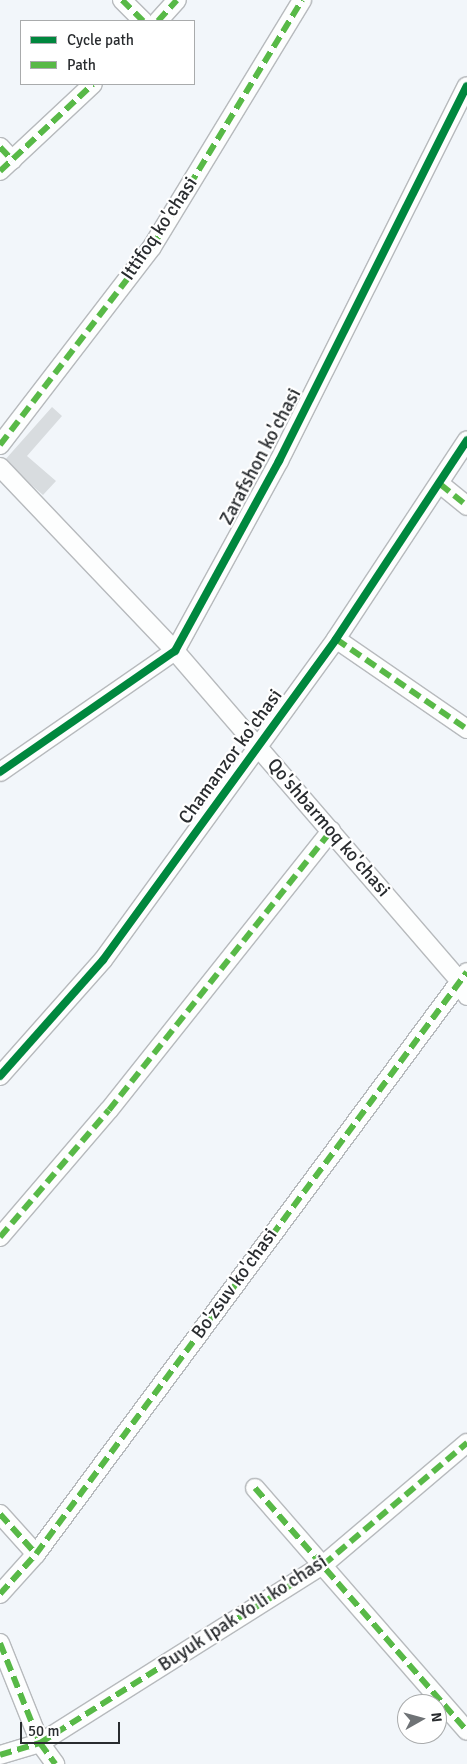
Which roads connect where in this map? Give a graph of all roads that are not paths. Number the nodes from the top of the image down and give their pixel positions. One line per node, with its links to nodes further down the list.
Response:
1 (122, 0): 4 (street)
2 (177, 0): 5 (street)
3 (302, 0): 10 (street, Ittifoq ko'chasi)
4 (142, 20)
5 (159, 20)
6 (92, 85): 8 (street)
7 (467, 86): 15 (street, Zarafshon ko'chasi)
8 (4, 160)
9 (467, 440): 12 (street, Chamanzor ko'chasi)
10 (0, 445)
11 (0, 467): 15 (street, Qo'shbarmoq ko'chasi)
12 (440, 484): 13 (street); 14 (street, Chamanzor ko'chasi)
13 (467, 506)
14 (336, 639): 16 (street); 17 (street, Chamanzor ko'chasi)
15 (175, 651): 17 (street, Qo'shbarmoq ko'chasi); 18 (street, Zarafshon ko'chasi)
16 (467, 729)
17 (258, 748): 19 (street, Qo'shbarmoq ko'chasi); 22 (street, Chamanzor ko'chasi)
18 (0, 772)
19 (331, 831): 20 (street, Qo'shbarmoq ko'chasi); 23 (street)
20 (463, 976): 21 (street, Qo'shbarmoq ko'chasi); 27 (street, Bo'zsuv ko'chasi)
21 (467, 996)
22 (0, 1076)
23 (0, 1237)
24 (467, 1442): 28 (street, Buyuk Ipak Yo'li ko'chasi)
25 (255, 1488): 28 (street)
26 (0, 1514): 27 (street)
27 (36, 1554): 29 (street, Bo'zsuv ko'chasi)
28 (323, 1565): 31 (street); 32 (street, Buyuk Ipak Yo'li ko'chasi)
29 (0, 1594)
30 (0, 1644): 32 (street)
31 (467, 1731)
32 (40, 1744): 33 (street, Buyuk Ipak Yo'li ko'chasi); 34 (street)
33 (0, 1756)
34 (55, 1764)

